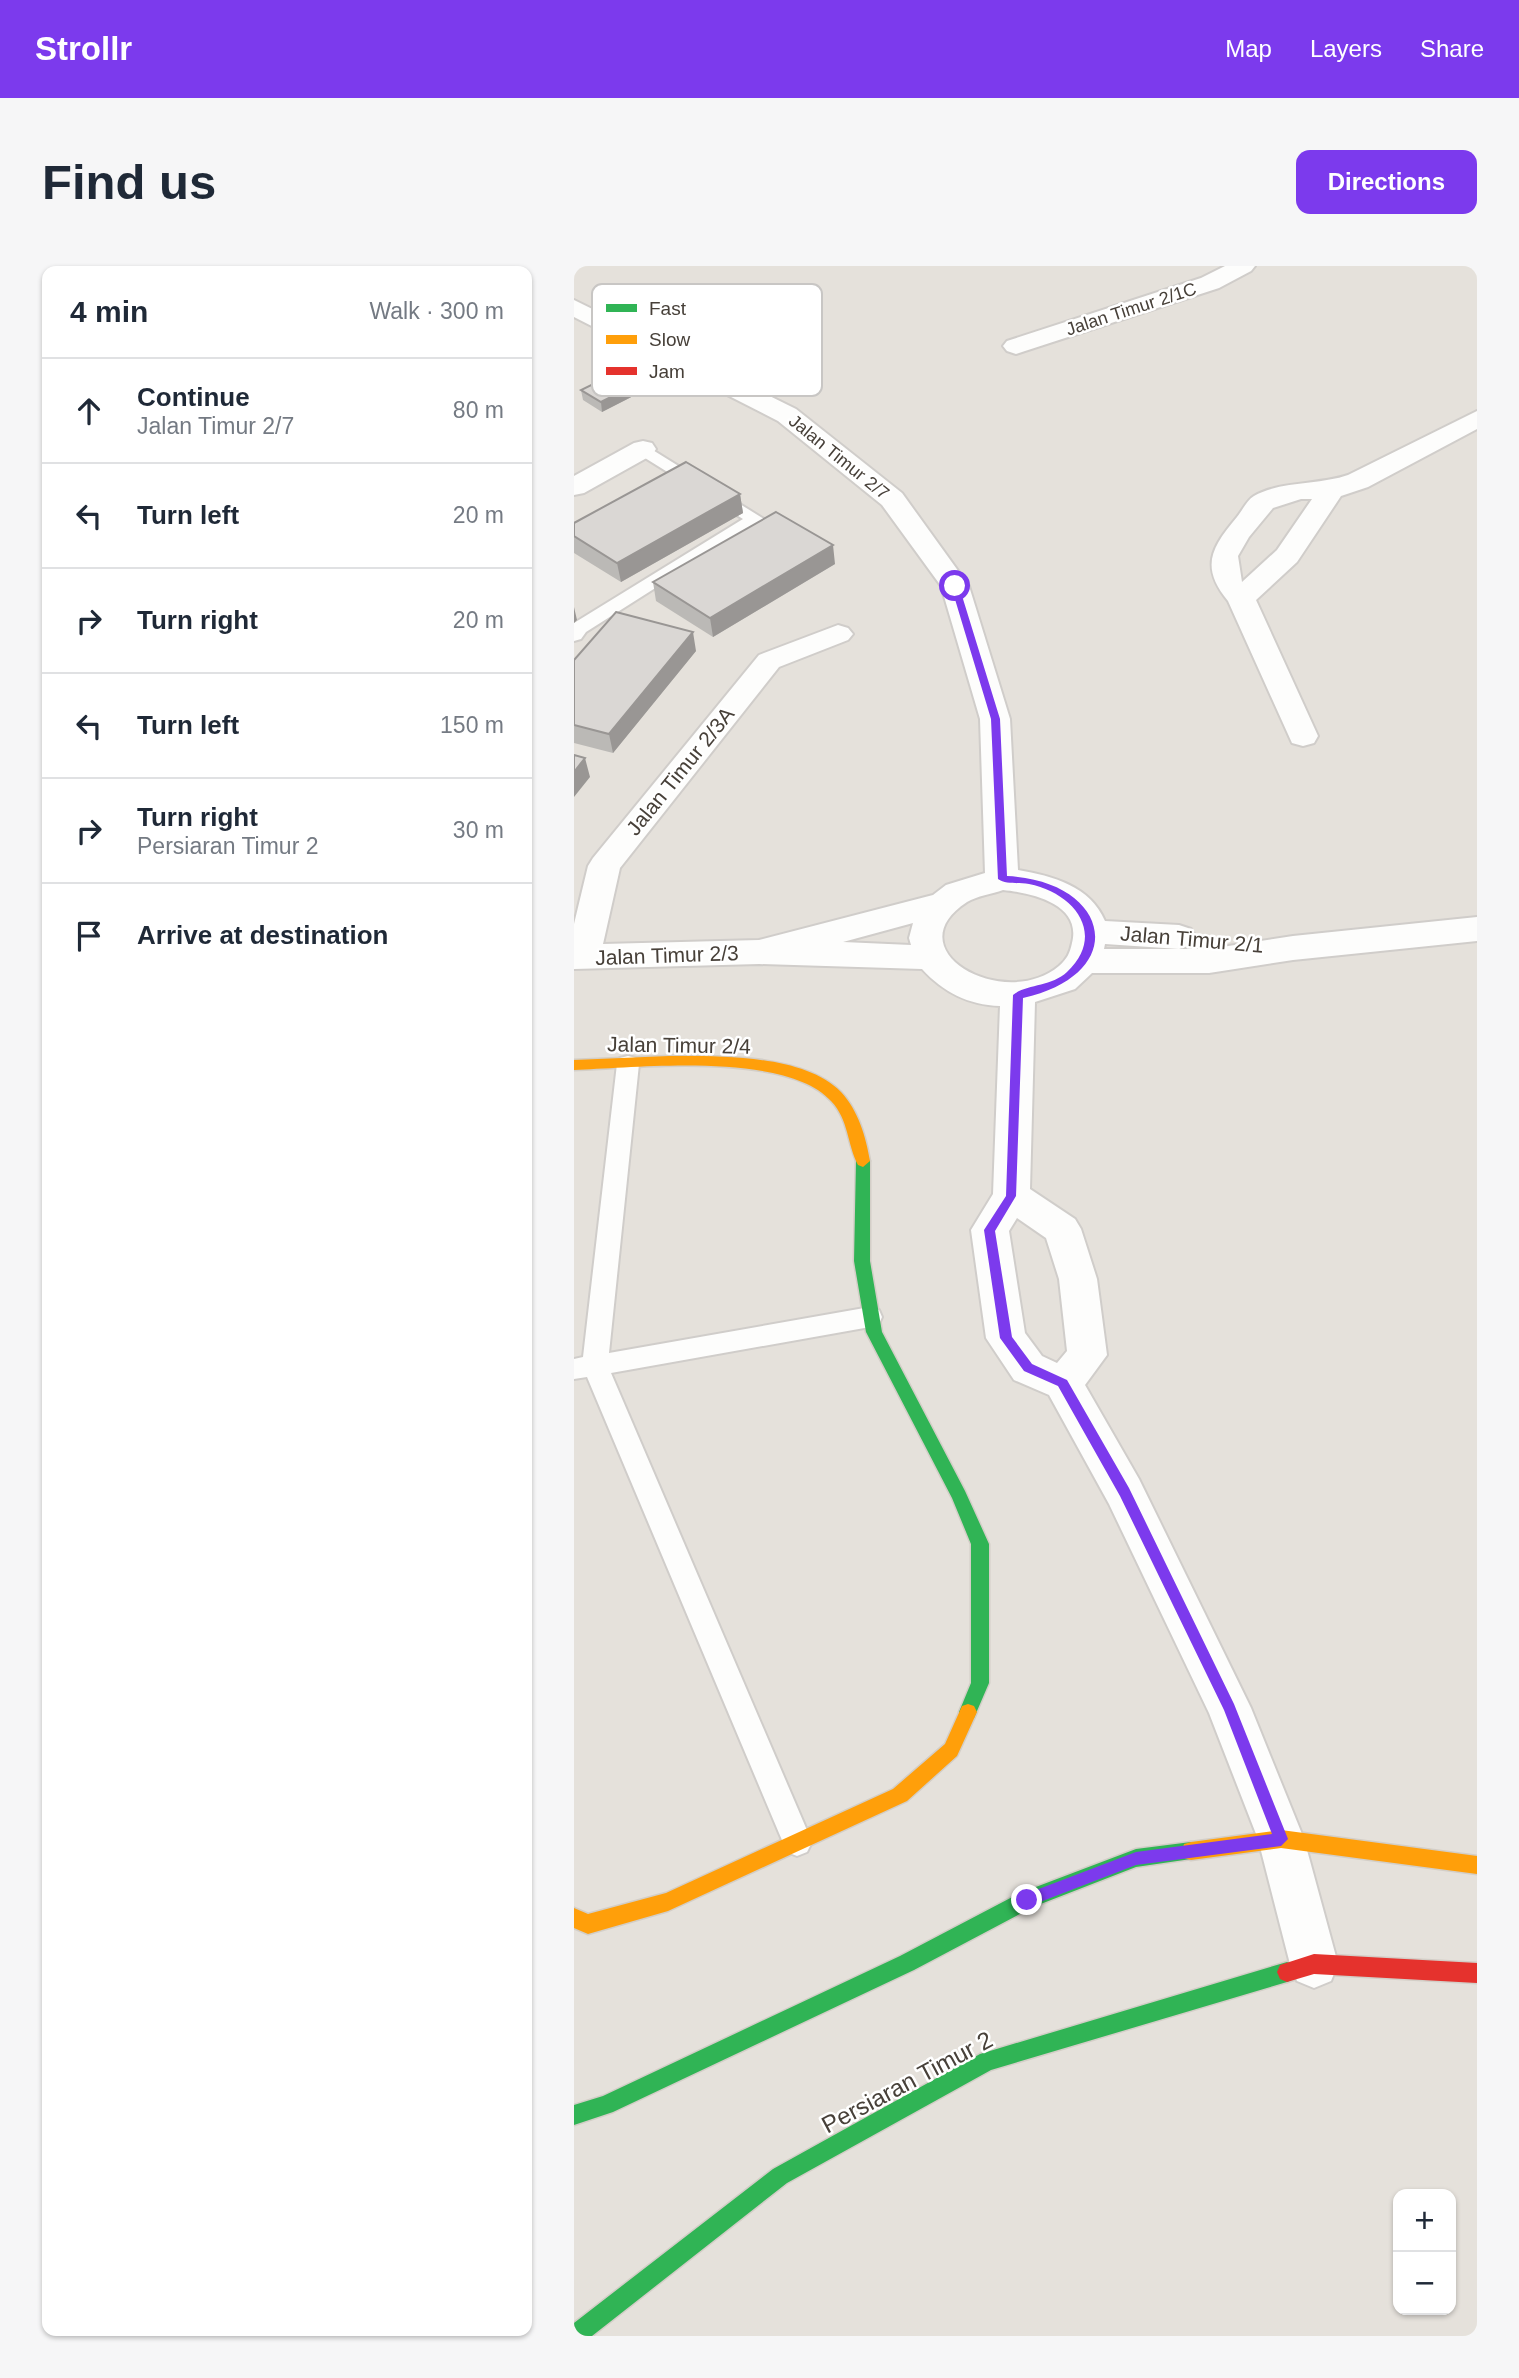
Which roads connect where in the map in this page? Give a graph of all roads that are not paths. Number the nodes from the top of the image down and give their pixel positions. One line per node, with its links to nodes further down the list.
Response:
1 (1243, 266): 4 (street, Jalan Timur 2/1C)
2 (574, 307): 3 (street, Jalan Timur 2/7)
3 (592, 316)
4 (1016, 346)
5 (750, 396): 14 (street, Jalan Timur 2/7)
6 (1477, 419): 9 (street)
7 (643, 449): 8 (street); 12 (lane)
8 (574, 487)
9 (1331, 490): 10 (street); 10 (street)
10 (1241, 598): 13 (street)
11 (838, 634): 19 (street, Jalan Timur 2/3A)
12 (574, 635)
13 (1303, 736)
14 (1002, 879): 15 (street); 17 (street)
15 (939, 905): 18 (street); 20 (street)
16 (1477, 929): 17 (street, Jalan Timur 2/1)
17 (1087, 946): 21 (street)
18 (759, 952): 19 (street, Jalan Timur 2/3); 20 (street)
19 (579, 957)
20 (930, 958): 21 (street)
21 (1018, 995): 24 (street)
22 (574, 1065): 23 (street, Jalan Timur 2/4)
23 (628, 1065): 25 (street, Jalan Timur 2/4); 26 (lane)
24 (1011, 1196): 27 (street); 27 (street)
25 (870, 1317): 26 (lane); 29 (street)
26 (584, 1367): 29 (lane)
27 (1062, 1383): 28 (street)
28 (1281, 1839): 30 (street); 32 (street); 34 (street)
29 (797, 1842): 31 (street)
30 (1477, 1866)
31 (574, 1918)
32 (1314, 1964): 33 (street, Persiaran Timur 2); 35 (street, Persiaran Timur 2)
33 (1477, 1973)
34 (574, 2115)
35 (575, 2336)

